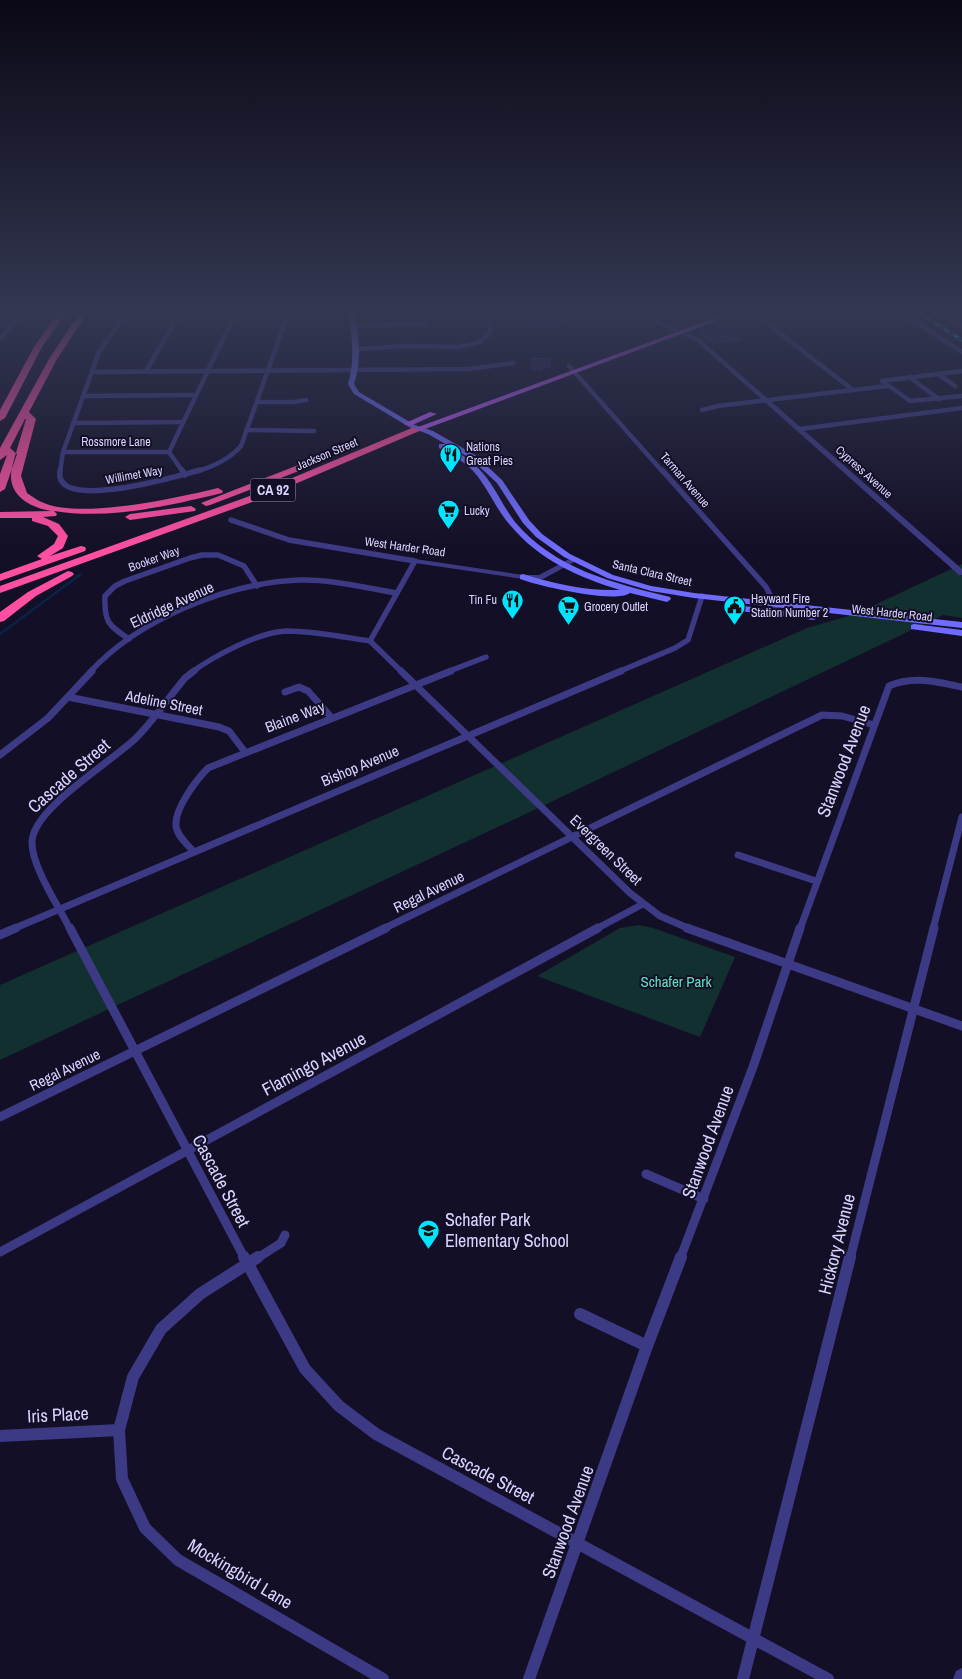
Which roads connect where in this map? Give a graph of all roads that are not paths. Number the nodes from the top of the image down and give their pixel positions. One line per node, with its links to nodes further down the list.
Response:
1 (14, 392): 24 (highway)
2 (28, 392): 31 (highway)
3 (36, 392): 23 (highway)
4 (84, 392): 15 (street, Willimet Way)
5 (260, 392): 20 (street)
6 (355, 392): 27 (main road, Santa Clara Street)
7 (506, 392): 27 (main road, CA 92)
8 (506, 392): 27 (main road, CA 92)
9 (593, 392): 57 (street, Tarman Avenue)
10 (756, 392): 19 (street, Cypress Avenue)
11 (832, 392): 19 (street)
12 (897, 392): 17 (street)
13 (930, 392): 17 (street)
14 (196, 395): 15 (street); 25 (street)
15 (83, 396): 26 (street, Willimet Way)
16 (962, 396): 17 (street)
17 (939, 399)
18 (306, 400): 20 (street)
19 (765, 400): 22 (street); 30 (street, Cypress Avenue)
20 (257, 402): 28 (street)
21 (962, 408): 30 (street)
22 (702, 410)
23 (25, 413): 31 (highway); 34 (highway)
24 (0, 418)
25 (183, 422): 26 (street); 33 (street)
26 (73, 423): 32 (street, Willimet Way)
27 (414, 427): 34 (highway, Jackson Street / CA 92); 41 (highway, Jackson Street / CA 92); 42 (main road, Santa Clara Street); 44 (main road, Santa Clara Street); 46 (highway)
28 (246, 430): 29 (street); 35 (street)
29 (314, 430)
30 (800, 430): 49 (street, Cypress Avenue)
31 (2, 449): 36 (highway)
32 (64, 452): 33 (street, Rossmore Lane); 35 (street, Willimet Way)
33 (169, 452): 35 (street)
34 (310, 463): 37 (highway, CA 92)
35 (185, 475)
36 (0, 489)
37 (191, 509): 38 (highway); 45 (highway, CA 92)
38 (0, 515)
39 (231, 520): 43 (street, West Harder Road)
40 (0, 525): 45 (highway)
41 (164, 529): 46 (highway, CA 92); 47 (highway)
42 (574, 560): 44 (street, West Harder Road); 56 (main road, Santa Clara Street)
43 (415, 561): 50 (street, West Harder Road); 54 (street)
44 (565, 565): 50 (street, West Harder Road); 55 (main road, Santa Clara Street)
45 (20, 569): 48 (highway); 51 (highway, CA 92)
46 (56, 570): 53 (highway, CA 92)
47 (75, 570): 58 (highway); 59 (highway)
48 (0, 573)
49 (962, 573)
50 (523, 577): 55 (main road)
51 (0, 578)
52 (257, 586): 54 (street, Eldridge Avenue); 62 (street, Eldridge Avenue); 62 (street, Booker Way)
53 (0, 590)
54 (397, 593): 63 (street)
55 (635, 593): 56 (main road, Santa Clara Street)
56 (701, 600): 57 (main road, West Harder Road); 72 (street, Bishop Avenue)
57 (776, 610): 60 (main road, West Harder Road); 61 (main road, West Harder Road)
58 (0, 618)
59 (0, 625)
60 (962, 625)
61 (962, 633)
62 (129, 639): 68 (street, Eldridge Avenue)
63 (370, 641): 65 (street, Evergreen Street); 69 (street, Cascade Street)
64 (486, 657): 65 (street, Blaine Way)
65 (414, 685): 70 (street, Blaine Way); 72 (street, Evergreen Street)
66 (962, 686): 71 (street, Stanwood Avenue)
67 (285, 692): 70 (street)
68 (68, 697): 69 (street, Adeline Street); 74 (street, Eldridge Avenue)
69 (156, 714): 73 (street, Adeline Street); 81 (street, Cascade Street)
70 (332, 718): 73 (street, Blaine Way)
71 (874, 725): 76 (street, Regal Avenue); 79 (street, Stanwood Avenue)
72 (467, 735): 76 (street, Evergreen Street); 77 (street, Bishop Avenue)
73 (245, 752): 77 (street, Blaine Way)
74 (0, 755)
75 (962, 817): 84 (street, Hickory Avenue)
76 (572, 837): 80 (street, Evergreen Street); 86 (street, Regal Avenue)
77 (194, 852): 81 (street, Bishop Avenue)
78 (738, 854): 79 (street)
79 (816, 881): 83 (street, Stanwood Avenue)
80 (643, 904): 83 (street, Evergreen Street); 88 (street, Flamingo Avenue)
81 (61, 909): 82 (street, Bishop Avenue); 86 (street, Cascade Street)
82 (0, 935)
83 (788, 965): 84 (street, Evergreen Street); 90 (street, Stanwood Avenue)
84 (914, 1009): 85 (street, Evergreen Street); 99 (street, Hickory Avenue)
85 (962, 1026)
86 (135, 1052): 87 (street, Regal Avenue); 88 (street, Cascade Street)
87 (0, 1117)
88 (186, 1151): 92 (street, Flamingo Avenue); 93 (street, Cascade Street)
89 (646, 1174): 90 (street)
90 (704, 1199): 95 (street, Stanwood Avenue)
91 (286, 1235): 93 (street, Mockingbird Lane)
92 (0, 1252)
93 (247, 1266): 96 (street, Mockingbird Lane); 98 (street, Cascade Street)
94 (580, 1314): 95 (street)
95 (647, 1346): 98 (street, Stanwood Avenue)
96 (119, 1430): 97 (street, Iris Place); 100 (street, Mockingbird Lane)
97 (0, 1436)
98 (578, 1542): 99 (street, Cascade Street); 101 (street, Stanwood Avenue)
99 (753, 1639): 102 (street, Hickory Avenue); 103 (street, Cascade Street)
100 (384, 1679)
101 (529, 1679)
102 (743, 1679)
103 (828, 1679)

